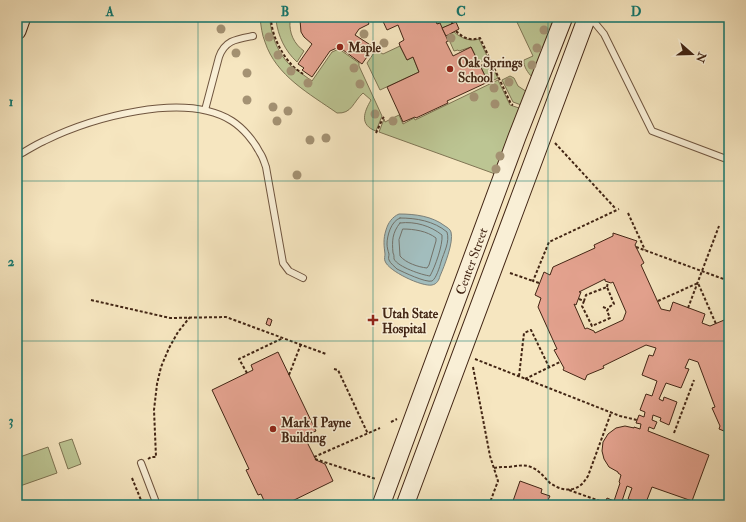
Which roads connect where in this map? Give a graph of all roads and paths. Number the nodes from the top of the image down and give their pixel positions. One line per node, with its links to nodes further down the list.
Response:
1 (22, 17): 7 (street)
2 (271, 17): 12 (path)
3 (452, 17): 6 (path)
4 (564, 17): 16 (street, Center Street)
5 (588, 17): 18 (street, Center Street); 20 (lane)
6 (452, 24)
7 (17, 31)
8 (456, 31): 10 (path)
9 (253, 36): 14 (lane)
10 (491, 61): 11 (path); 13 (path)
11 (481, 66)
12 (303, 74)
13 (517, 106)
14 (205, 110): 19 (lane); 29 (lane)
15 (385, 116): 17 (path)
16 (521, 128): 18 (street); 44 (street, Center Street)
17 (376, 133)
18 (547, 138): 21 (path); 47 (street, Center Street)
19 (17, 156)
20 (729, 160)
21 (615, 208)
22 (619, 209): 30 (path)
23 (628, 213): 26 (path)
24 (719, 226): 27 (path)
25 (636, 247): 26 (path)
26 (646, 251): 27 (path)
27 (702, 271): 31 (path); 34 (path)
28 (510, 273): 30 (path)
29 (303, 278)
30 (533, 281): 33 (path)
31 (729, 281)
32 (608, 282): 35 (path)
33 (540, 283)
34 (698, 283): 39 (path); 41 (path); 45 (path)
35 (606, 287): 38 (path); 42 (path)
36 (579, 299): 38 (path)
37 (91, 300): 43 (path)
38 (584, 300): 46 (path)
39 (658, 301)
40 (603, 307): 42 (path)
41 (688, 308)
42 (608, 309): 46 (path)
43 (190, 317): 49 (path); 66 (path)
44 (449, 320): 47 (street); 74 (street, Center Street)
45 (716, 324)
46 (592, 326): 48 (path)
47 (470, 328): 52 (street, Center Street)
48 (590, 330)
49 (283, 338): 50 (path); 56 (path)
50 (301, 344): 51 (path); 57 (path)
51 (326, 354)
52 (466, 356): 58 (path); 67 (path); 75 (street, Center Street)
53 (560, 362): 54 (path)
54 (549, 367): 58 (path); 59 (path)
55 (334, 369): 65 (path)
56 (247, 373)
57 (289, 375)
58 (519, 377): 59 (path)
59 (526, 379): 61 (path)
60 (694, 380): 64 (path)
61 (612, 412): 62 (path); 70 (path)
62 (637, 420)
63 (380, 428): 65 (path)
64 (674, 433)
65 (368, 434): 69 (path)
66 (141, 463): 73 (lane)
67 (494, 468): 70 (path); 76 (path)
68 (132, 478): 72 (path)
69 (378, 480)
70 (569, 490): 71 (path)
71 (605, 503)
72 (143, 505)
73 (157, 505)
74 (381, 505)
75 (405, 505)
76 (489, 505)

